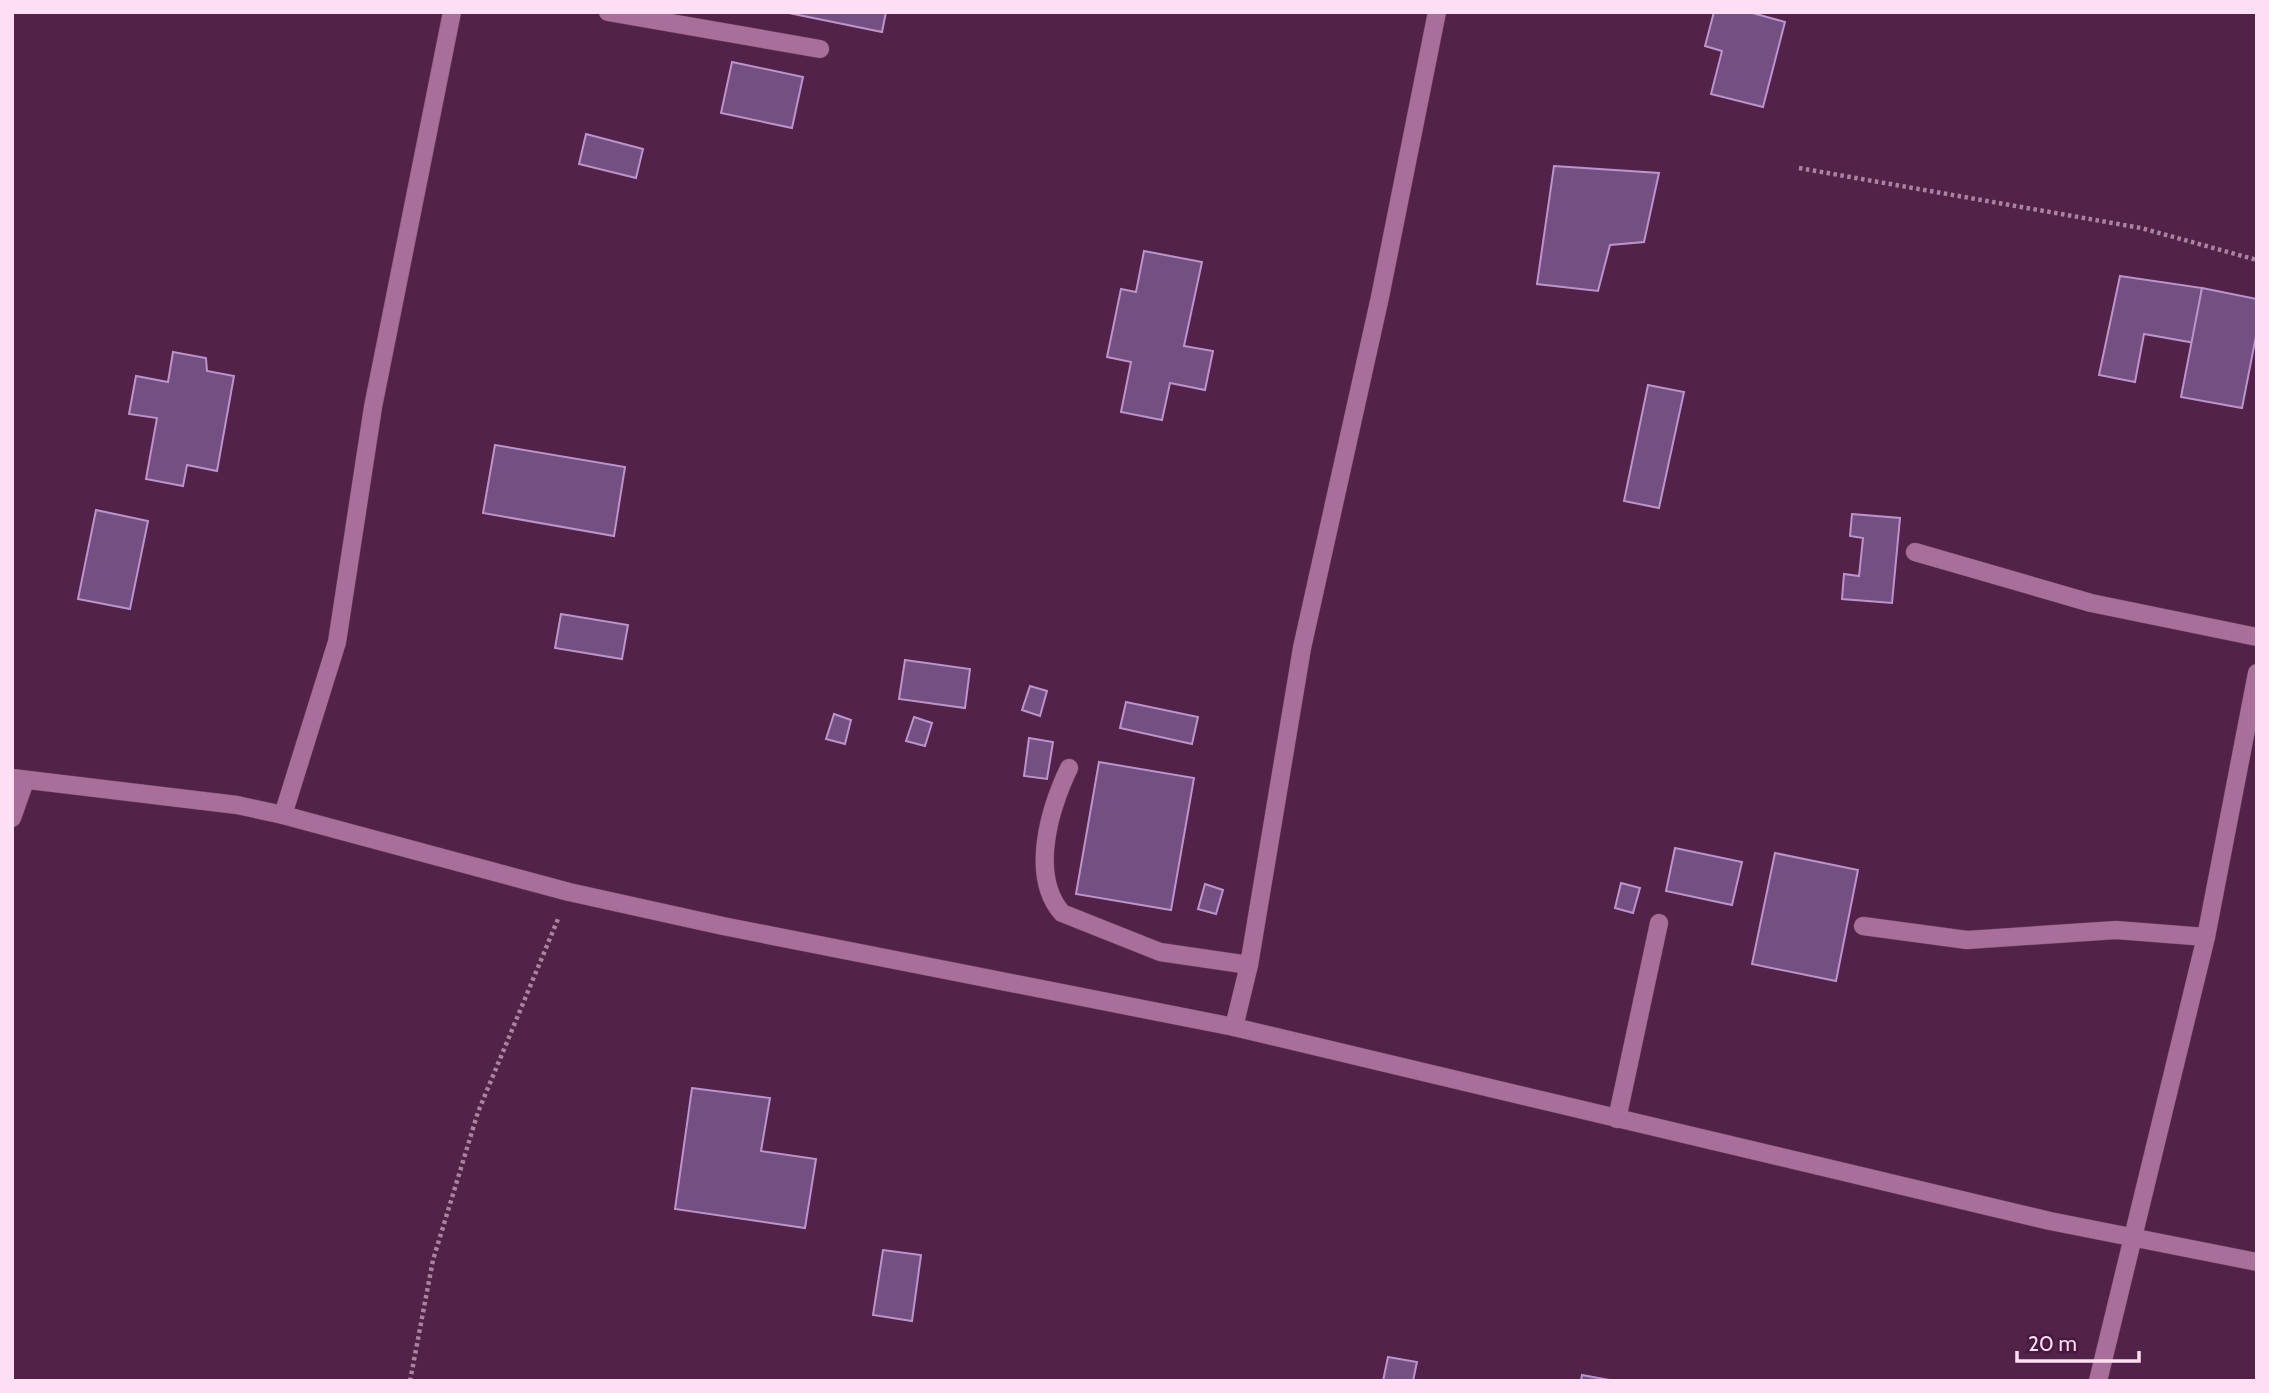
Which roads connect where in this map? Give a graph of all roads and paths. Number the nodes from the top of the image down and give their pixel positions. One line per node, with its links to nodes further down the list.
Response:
1 (452, 12): 12 (street)
2 (608, 12): 4 (street)
3 (1437, 12): 18 (street)
4 (820, 49)
5 (1799, 168): 6 (path)
6 (2257, 260)
7 (1915, 552): 8 (street)
8 (2257, 637)
9 (2257, 673): 17 (street)
10 (1069, 768): 18 (street)
11 (19, 780): 12 (street); 13 (street)
12 (283, 815): 14 (street)
13 (12, 818)
14 (569, 892): 19 (street); 23 (path)
15 (1659, 923): 20 (street)
16 (1863, 926): 17 (street)
17 (2206, 937): 21 (street)
18 (1249, 965): 19 (street)
19 (1234, 1027): 20 (street)
20 (1617, 1119): 21 (street)
21 (2133, 1235): 22 (street); 24 (street)
22 (2257, 1262)
23 (410, 1381)
24 (2098, 1381)

